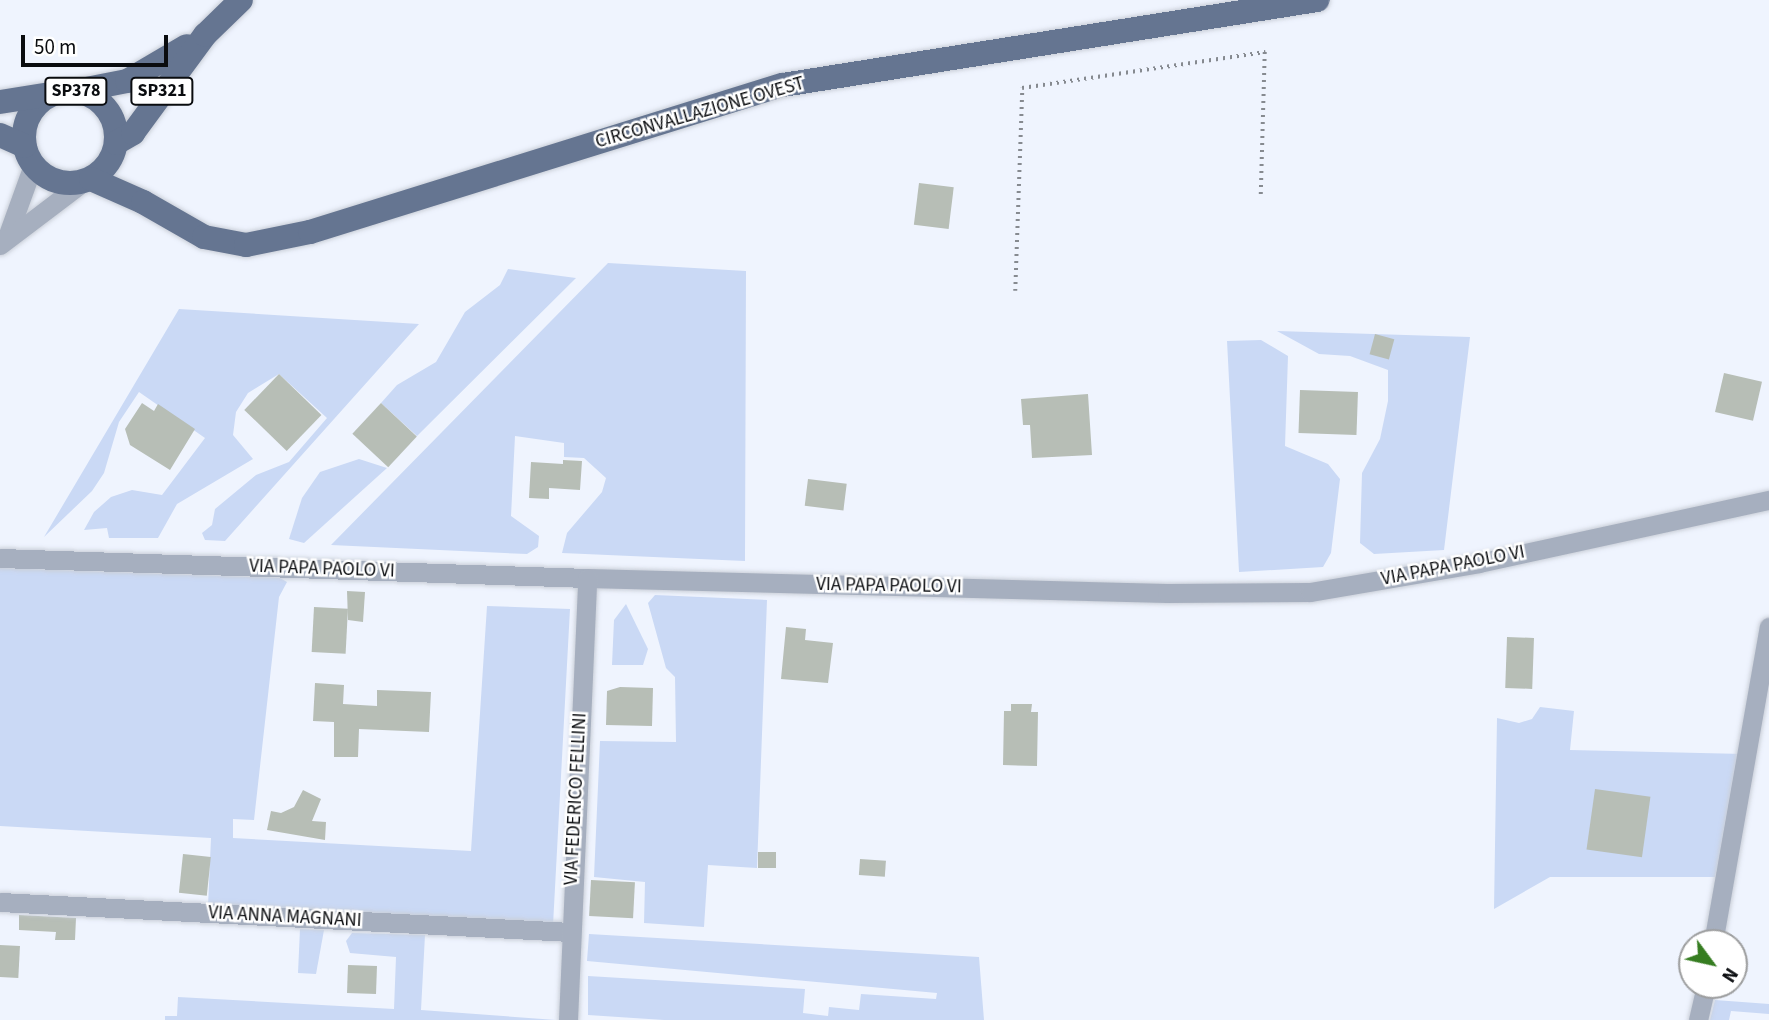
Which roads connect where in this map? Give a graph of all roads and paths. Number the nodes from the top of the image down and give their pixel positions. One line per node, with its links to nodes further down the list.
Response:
1 (241, 0): 3 (main road, SP321)
2 (1317, 0): 11 (main road, CIRCONVALLAZIONE OVEST)
3 (205, 35): 4 (main road); 7 (main road, SP321)
4 (65, 92): 5 (main road, SP378); 7 (main road, SP378); 8 (main road, SP378)
5 (0, 102)
6 (0, 135): 8 (main road)
7 (114, 150): 9 (main road); 11 (main road)
8 (29, 155): 9 (main road); 12 (street)
9 (87, 180): 11 (main road, CIRCONVALLAZIONE OVEST); 12 (street)
10 (1261, 195): 13 (path)
11 (142, 202)
12 (3, 241)
13 (1015, 291)
14 (1769, 500): 16 (street, VIA PAPA PAOLO VI)
15 (0, 558): 16 (street, VIA PAPA PAOLO VI)
16 (587, 578): 20 (street, VIA FEDERICO FELLINI)
17 (1769, 627): 19 (street)
18 (0, 902): 20 (street, VIA ANNA MAGNANI)
19 (1715, 929)
20 (570, 932): 22 (street, VIA FEDERICO FELLINI)
21 (1703, 999): 23 (street)
22 (568, 1020)
23 (1698, 1020)

